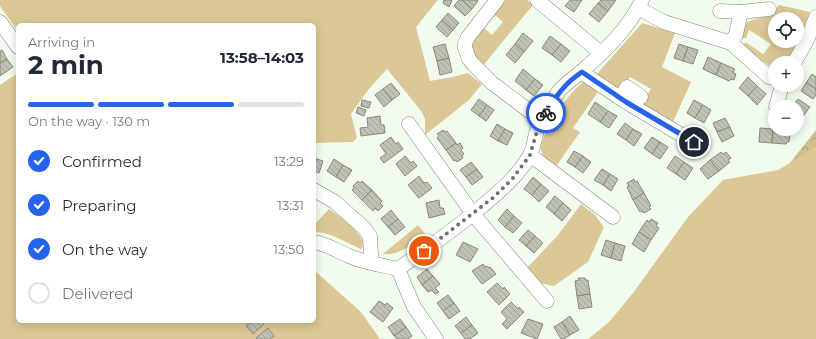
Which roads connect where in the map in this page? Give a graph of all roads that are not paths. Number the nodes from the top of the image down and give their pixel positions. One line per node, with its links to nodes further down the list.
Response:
1 (497, 0): 17 (street)
2 (537, 0): 11 (street)
3 (640, 4): 9 (street); 11 (street)
4 (769, 9): 6 (street)
5 (720, 11): 6 (street)
6 (741, 12): 9 (street)
7 (816, 17): 12 (street)
8 (0, 22): 10 (street)
9 (730, 43): 14 (street)
10 (16, 44)
11 (601, 53): 13 (street)
12 (798, 56)
13 (582, 72): 16 (street); 17 (street)
14 (768, 75)
15 (641, 96): 16 (street)
16 (620, 98): 19 (street)
17 (541, 120): 20 (street)
18 (409, 124): 22 (street)
19 (694, 142)
20 (530, 155): 22 (street); 23 (street)
21 (316, 191): 25 (street)
22 (472, 214): 26 (street); 27 (street)
23 (613, 217)
24 (316, 242): 25 (street)
25 (368, 262): 26 (street)
26 (398, 269): 28 (street)
27 (547, 301)
28 (436, 339)

